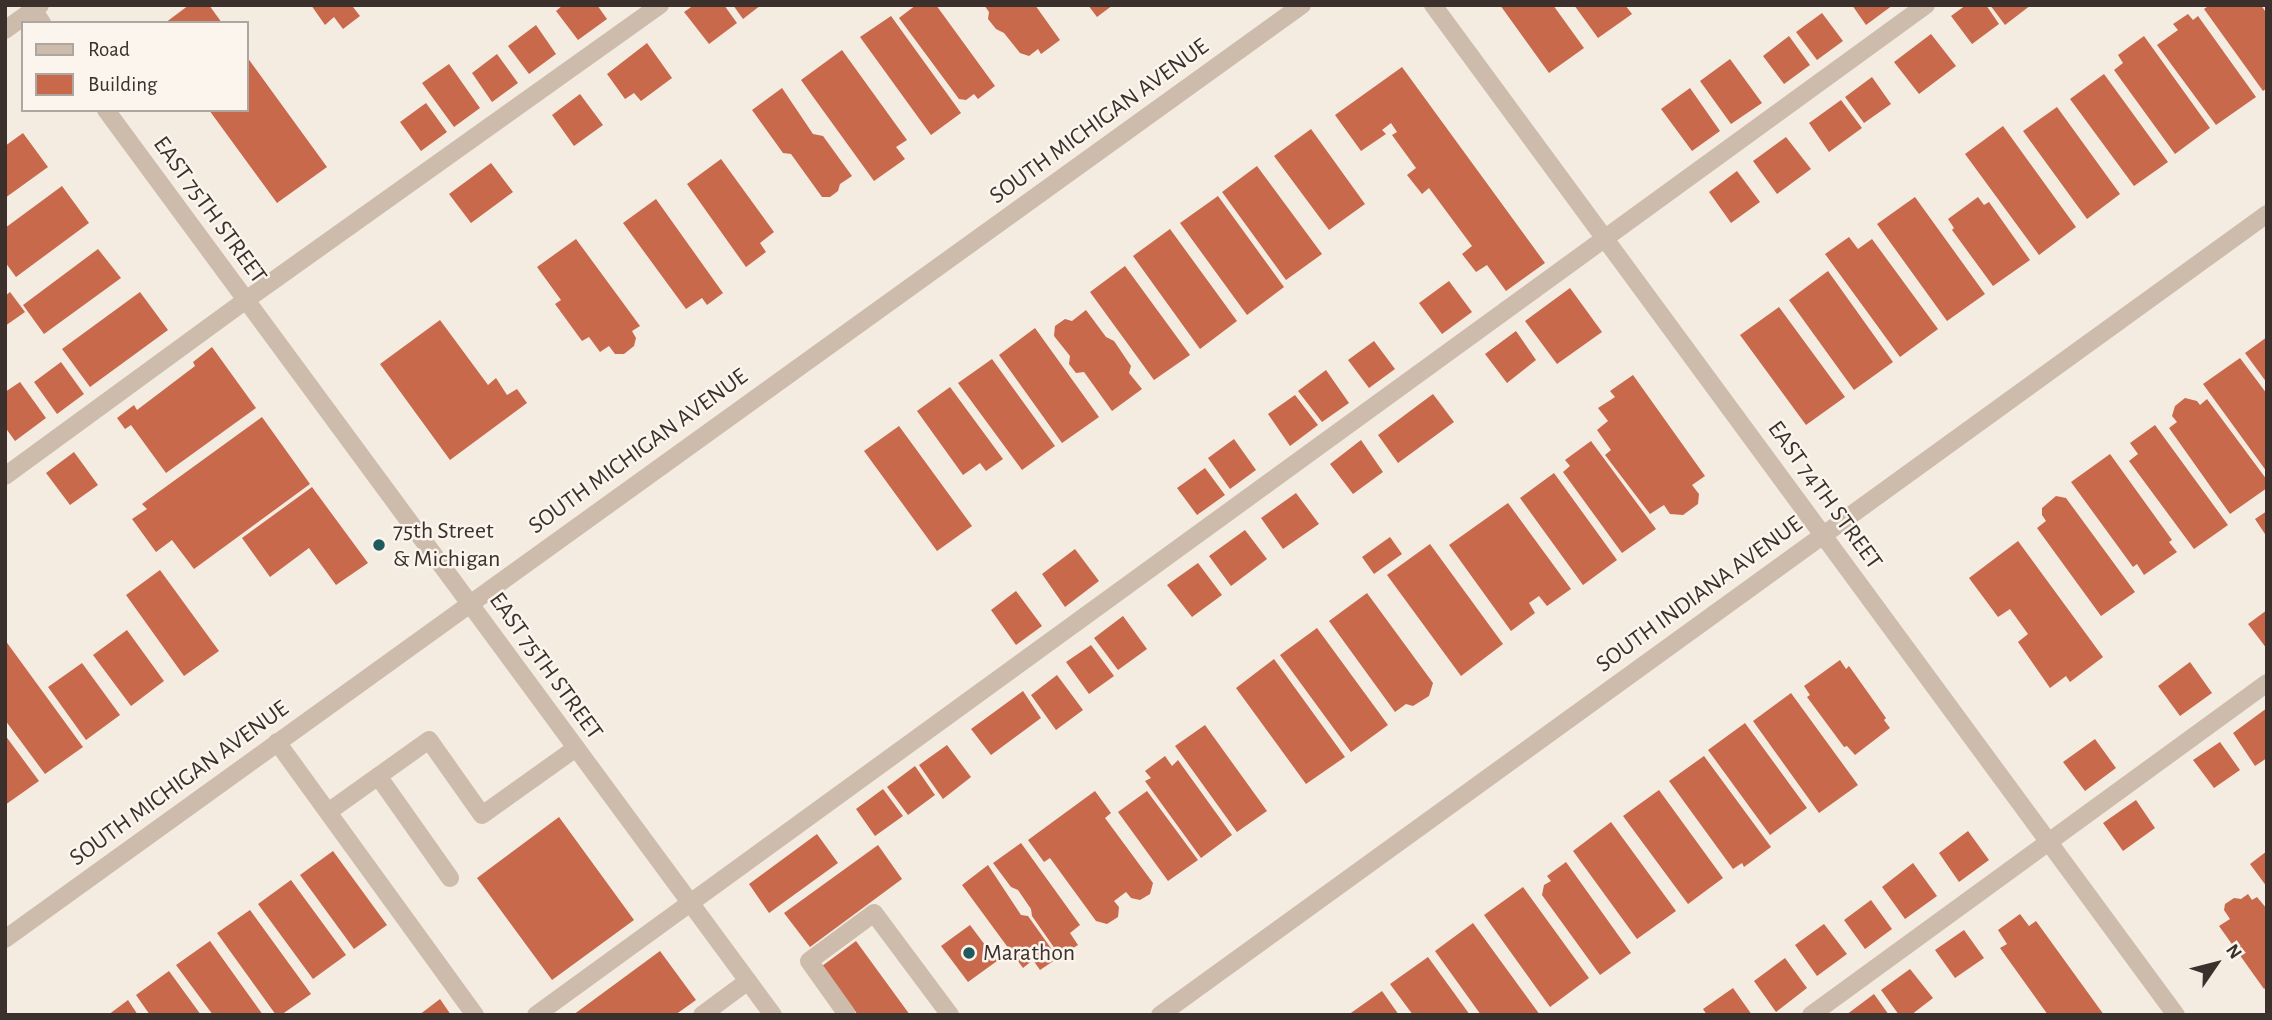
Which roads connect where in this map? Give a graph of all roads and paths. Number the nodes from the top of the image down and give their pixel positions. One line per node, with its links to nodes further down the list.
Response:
1 (660, 5): 10 (street)
2 (1302, 5): 13 (street, SOUTH MICHIGAN AVENUE)
3 (1433, 5): 9 (street, EAST 74TH STREET)
4 (1926, 5): 9 (street)
5 (35, 10): 6 (street)
6 (5, 30)
7 (107, 112): 10 (street, EAST 75TH STREET)
8 (2267, 214): 12 (street, SOUTH INDIANA AVENUE)
9 (1604, 237): 12 (street, EAST 74TH STREET); 21 (street)
10 (246, 300): 11 (street); 13 (street, EAST 75TH STREET)
11 (5, 476)
12 (1823, 534): 19 (street, EAST 74TH STREET); 30 (street, SOUTH INDIANA AVENUE)
13 (469, 603): 15 (street, SOUTH MICHIGAN AVENUE); 16 (street, EAST 75TH STREET)
14 (2267, 683): 19 (street)
15 (277, 742): 18 (street); 22 (street, SOUTH MICHIGAN AVENUE)
16 (576, 748): 17 (street); 21 (street, EAST 75TH STREET)
17 (378, 776): 18 (street); 20 (street)
18 (328, 812): 25 (street)
19 (2050, 842): 31 (street); 32 (street, EAST 74TH STREET)
20 (450, 878)
21 (690, 903): 23 (street, EAST 75TH STREET); 26 (street)
22 (5, 939)
23 (748, 981): 27 (street); 28 (street, EAST 75TH STREET)
24 (846, 1014): 29 (street)
25 (475, 1015)
26 (536, 1015)
27 (702, 1015)
28 (773, 1015)
29 (950, 1015)
30 (1160, 1015)
31 (1811, 1015)
32 (2176, 1015)

